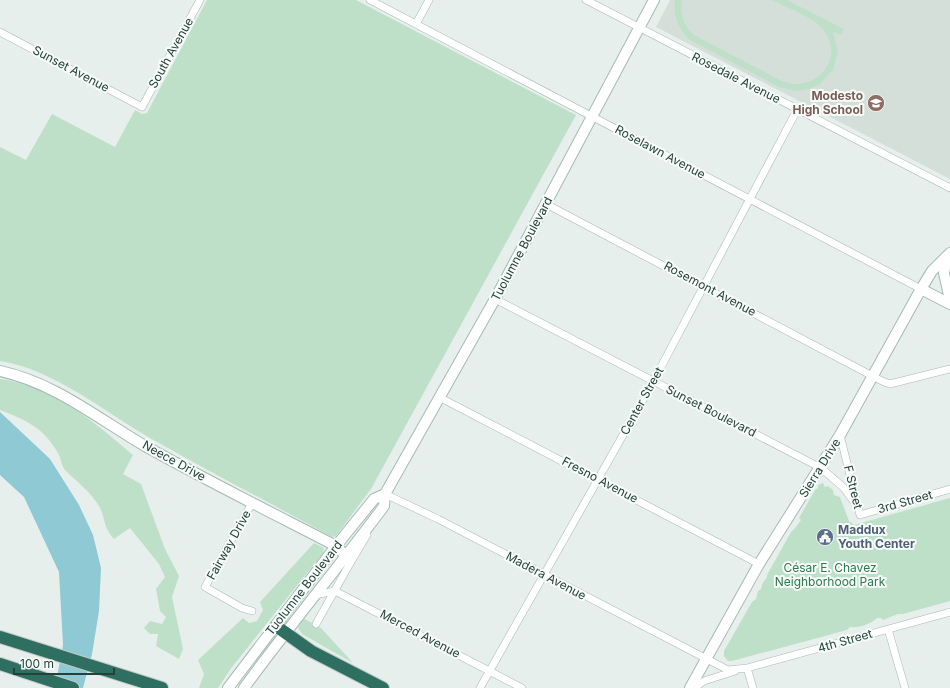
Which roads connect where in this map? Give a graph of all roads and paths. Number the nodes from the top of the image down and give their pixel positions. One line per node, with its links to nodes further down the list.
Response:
1 (200, 0): 9 (street, South Avenue)
2 (370, 0): 6 (street, Roselawn Avenue)
3 (429, 0): 6 (street)
4 (586, 0): 7 (street, Rosedale Avenue)
5 (654, 0): 7 (main road, Tuolumne Boulevard)
6 (416, 24): 11 (street, Roselawn Avenue)
7 (639, 28): 10 (street, Rosedale Avenue); 11 (main road, Tuolumne Boulevard)
8 (0, 32): 9 (street, Sunset Avenue)
9 (142, 107)
10 (797, 110): 12 (street, Rosedale Avenue); 13 (street, Center Street)
11 (592, 116): 13 (street, Roselawn Avenue); 14 (main road, Tuolumne Boulevard)
12 (950, 188)
13 (750, 199): 16 (street, Center Street); 17 (street, Roselawn Avenue)
14 (546, 204): 16 (street, Rosemont Avenue); 18 (main road, Tuolumne Boulevard)
15 (949, 252): 17 (main road, Sierra Drive); 19 (main road)
16 (703, 286): 23 (street, Rosemont Avenue); 24 (street, Center Street)
17 (921, 289): 20 (main road, Roselawn Avenue); 23 (main road, Sierra Drive)
18 (495, 299): 24 (street, Sunset Boulevard); 25 (main road, Tuolumne Boulevard)
19 (950, 300)
20 (950, 304)
21 (950, 369): 23 (street, Rosemont Avenue)
22 (0, 371): 31 (main road, Neece Drive)
23 (874, 376): 26 (main road, Sierra Drive)
24 (653, 382): 27 (street, Sunset Boulevard); 28 (street, Center Street)
25 (439, 397): 28 (street, Fresno Avenue); 30 (main road, Tuolumne Boulevard)
26 (840, 435): 27 (main road, Sierra Drive); 32 (street, F Street)
27 (820, 468): 32 (street); 36 (main road, Sierra Drive)
28 (598, 479): 36 (street, Fresno Avenue); 37 (street, Center Street)
29 (950, 489): 33 (street, 3rd Street)
30 (385, 494): 34 (main road, Tuolumne Boulevard); 35 (main road, Tuolumne Boulevard); 37 (street, Madera Avenue)
31 (252, 503): 34 (main road, Neece Drive); 40 (street, Fairway Drive)
32 (857, 506): 33 (street, F Street)
33 (860, 514)
34 (336, 546): 35 (main road, Neece Drive); 43 (main road, Tuolumne Boulevard)
35 (347, 560): 38 (street, Tuolumne Boulevard); 39 (main road, Tuolumne Boulevard)
36 (759, 564): 46 (main road, Sierra Drive)
37 (544, 575): 46 (street, Madera Avenue); 49 (street, Center Street)
38 (335, 591): 39 (street); 42 (street, Tuolumne Boulevard); 49 (street, Merced Avenue)
39 (314, 595): 43 (main road, Tuolumne Boulevard)
40 (252, 611)
41 (950, 612): 44 (street, 4th Street)
42 (316, 624)
43 (280, 629): 50 (highway); 53 (main road, Tuolumne Boulevard); 54 (main road, Tuolumne Boulevard)
44 (888, 629): 48 (street, 4th Street); 60 (street)
45 (0, 637): 52 (highway)
46 (706, 659): 48 (street, 4th Street); 57 (main road, Sierra Drive)
47 (0, 664): 51 (highway)
48 (744, 668): 58 (street, 4th Street); 59 (street)
49 (490, 671): 55 (street, Center Street); 56 (street, Merced Avenue)
50 (379, 687)
51 (74, 688)
52 (162, 688)
53 (228, 688)
54 (244, 688)
55 (480, 688)
56 (522, 688)
57 (690, 688)
58 (694, 688)
59 (753, 688)
60 (905, 688)

